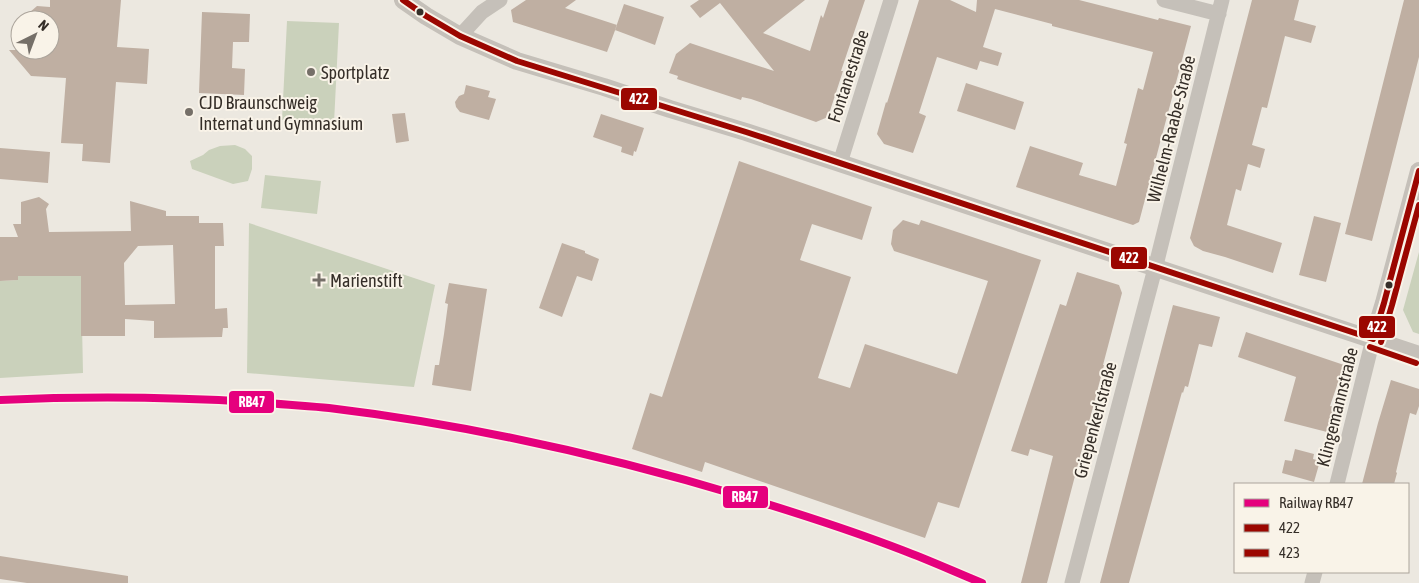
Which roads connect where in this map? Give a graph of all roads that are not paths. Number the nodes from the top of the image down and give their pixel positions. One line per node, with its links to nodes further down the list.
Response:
1 (403, 0): 6 (street)
2 (500, 0): 6 (street)
3 (891, 0): 7 (street, Fontanestraße)
4 (1164, 0): 5 (street)
5 (1221, 7): 9 (street, Wilhelm-Raabe-Straße)
6 (460, 36): 7 (street)
7 (840, 162): 9 (street)
8 (1419, 171): 10 (street)
9 (1155, 266): 10 (street); 13 (street, Griepenkerlstraße)
10 (1373, 339): 11 (street); 12 (street, Klingemannstraße)
11 (1419, 355)
12 (1337, 483)
13 (1072, 583)

